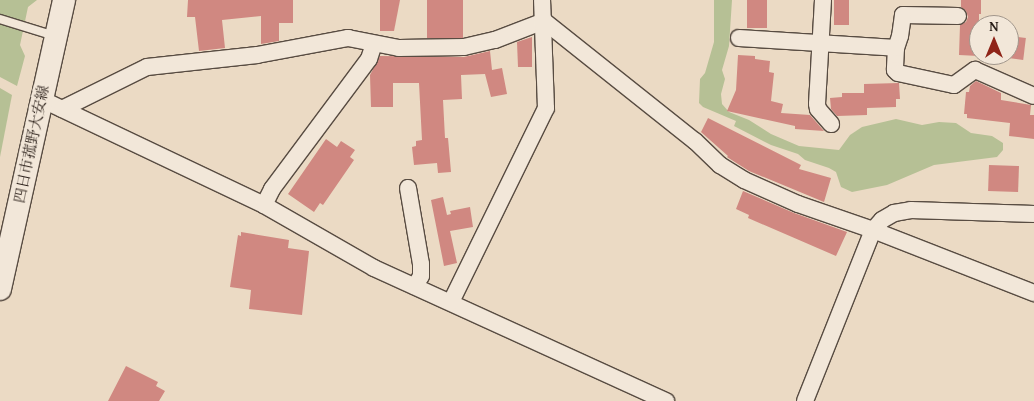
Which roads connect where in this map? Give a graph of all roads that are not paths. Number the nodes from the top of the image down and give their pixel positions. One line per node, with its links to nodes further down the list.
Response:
1 (64, 0): 7 (main road, 四日市菰野大安線)
2 (542, 0): 6 (street)
3 (823, 0): 9 (street)
4 (958, 16): 11 (street)
5 (0, 19): 7 (lane)
6 (544, 21): 10 (street); 19 (street); 23 (street)
7 (55, 36): 13 (main road, 四日市菰野大安線)
8 (739, 38): 9 (street)
9 (820, 42): 11 (street); 15 (street)
10 (374, 44): 14 (street); 17 (street)
11 (896, 48): 12 (street)
12 (1034, 96)
13 (41, 98): 14 (street); 21 (main road, 四日市菰野大安線)
14 (62, 109): 17 (street)
15 (831, 124)
16 (408, 188): 20 (street)
17 (264, 206): 20 (street)
18 (1034, 214): 19 (street)
19 (873, 230): 22 (street); 25 (street)
20 (415, 286): 23 (street)
21 (0, 289)
22 (1034, 293)
23 (451, 302): 24 (street)
24 (666, 401)
25 (805, 401)

